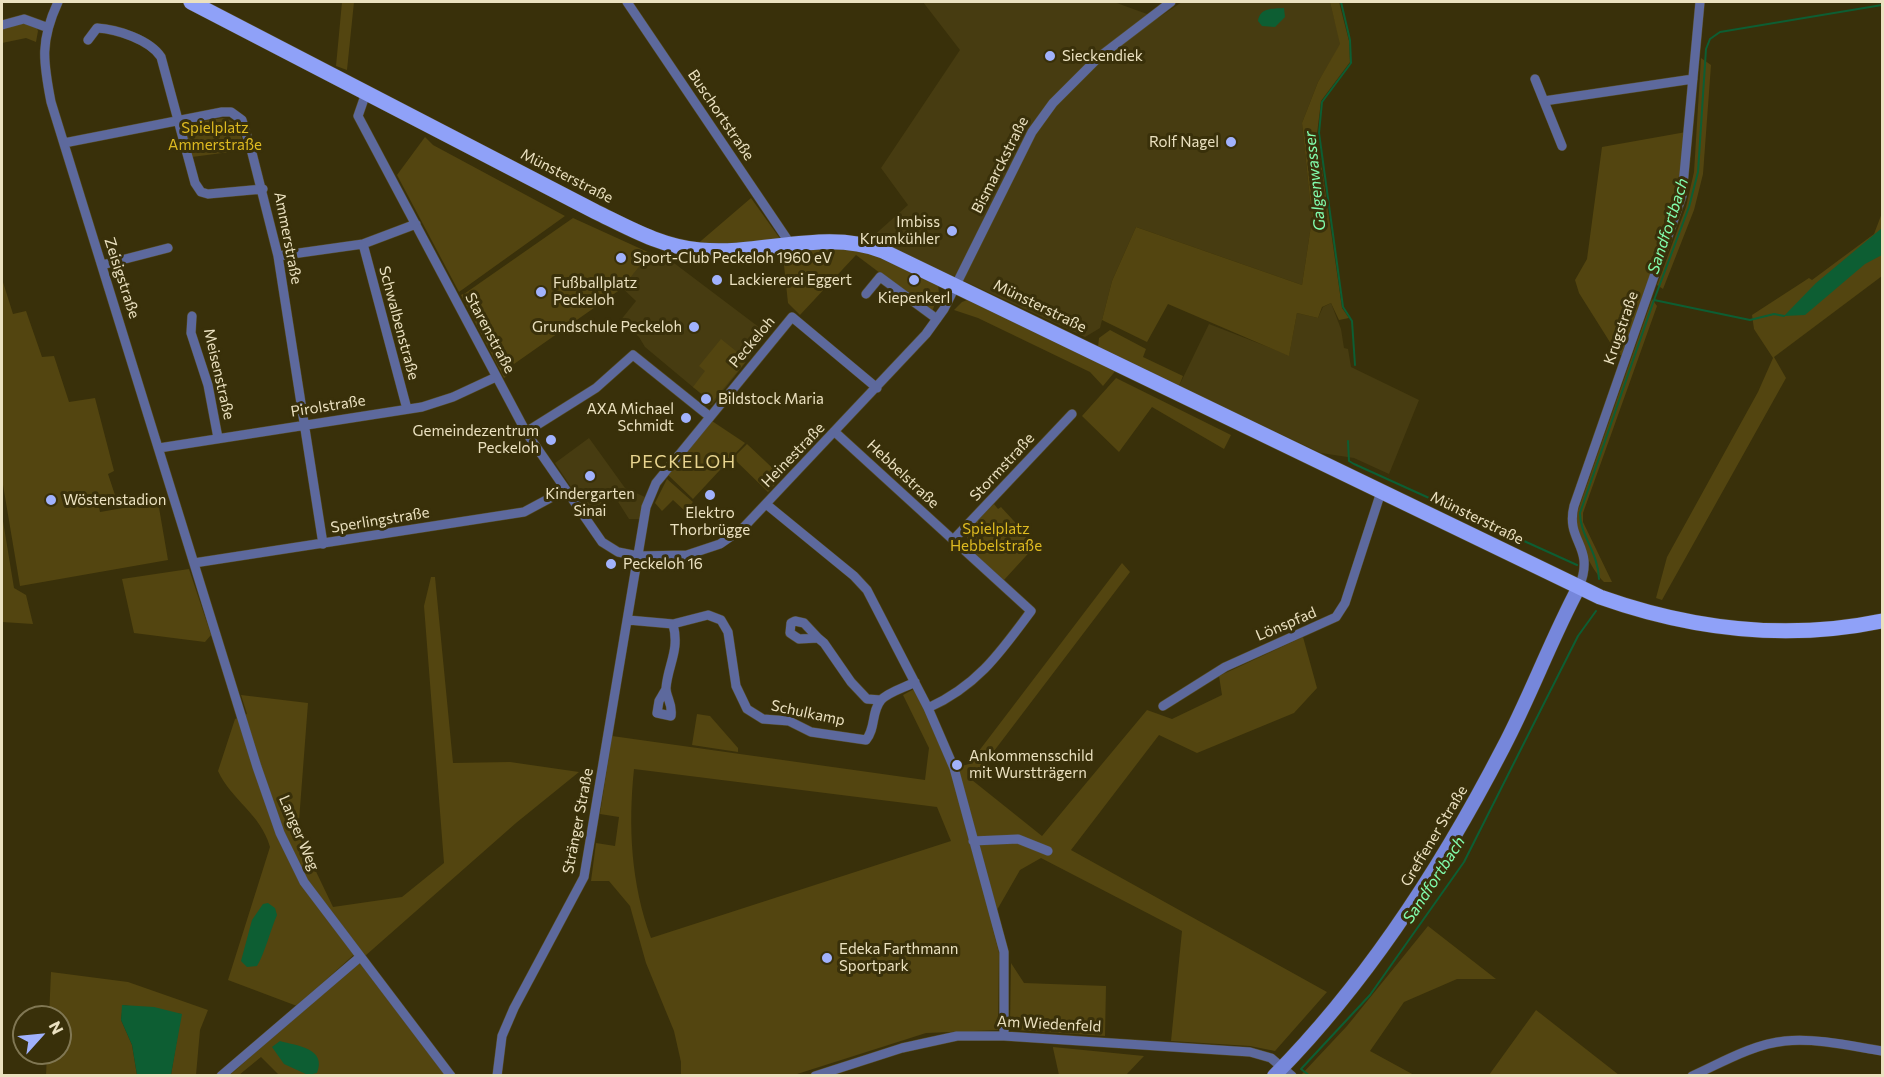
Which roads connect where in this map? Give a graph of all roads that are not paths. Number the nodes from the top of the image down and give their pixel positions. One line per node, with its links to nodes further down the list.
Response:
1 (58, 2): 7 (street, Zeisigstraße)
2 (190, 2): 11 (main road, Münsterstraße)
3 (627, 2): 19 (street, Buschortstraße)
4 (1171, 2): 23 (street, Bismarckstraße)
5 (1700, 2): 9 (street, Krugstraße)
6 (2, 25): 7 (street)
7 (46, 27): 14 (street, Zeisigstraße)
8 (88, 40): 13 (street)
9 (1693, 79): 12 (street); 44 (street, Krugstraße)
10 (1535, 80): 12 (street)
11 (366, 93): 17 (street, Starenstraße); 19 (main road, Münsterstraße)
12 (1544, 101): 15 (street)
13 (177, 121): 14 (street, Ammerstraße); 16 (street); 16 (street, Ammerstraße)
14 (64, 143): 22 (street, Zeisigstraße)
15 (1562, 146)
16 (263, 189): 21 (street, Ammerstraße)
17 (416, 224): 18 (street); 27 (street, Starenstraße)
18 (363, 244): 21 (street); 29 (street, Schwalbenstraße)
19 (787, 246): 23 (main road, Münsterstraße)
20 (168, 248): 22 (street)
21 (278, 256): 32 (street, Ammerstraße)
22 (102, 265): 36 (street, Zeisigstraße)
23 (956, 285): 26 (street, Heinestraße); 38 (main road, Münsterstraße)
24 (866, 294): 26 (street)
25 (192, 316): 35 (street, Meisenstraße)
26 (937, 319): 28 (street, Heinestraße)
27 (496, 377): 29 (street, Pirolstraße); 33 (street, Starenstraße)
28 (877, 388): 31 (street, Peckeloh); 34 (street, Heinestraße)
29 (406, 410): 32 (street, Pirolstraße)
30 (1072, 414): 40 (street, Stormstraße)
31 (709, 416): 33 (street); 42 (street, Peckeloh)
32 (306, 425): 35 (street, Pirolstraße); 41 (street, Ammerstraße)
33 (526, 432): 37 (street, Starenstraße)
34 (836, 432): 39 (street, Heinestraße); 40 (street, Hebbelstraße)
35 (218, 438): 36 (street, Pirolstraße)
36 (159, 448): 43 (street, Zeisigstraße)
37 (565, 490): 41 (street, Sperlingstraße); 42 (street, Starenstraße)
38 (1381, 492): 44 (main road, Münsterstraße); 52 (street, Lönspfad)
39 (766, 504): 42 (street, Heinestraße); 49 (street)
40 (953, 540): 53 (street, Hebbelstraße)
41 (323, 544): 43 (street, Sperlingstraße)
42 (638, 556): 45 (street, Stränger Straße)
43 (194, 563): 56 (street, Langer Weg)
44 (1579, 586): 46 (main road, Münsterstraße); 59 (main road, Greffener Straße)
45 (628, 620): 47 (street, Schulkamp); 62 (street, Stränger Straße)
46 (1882, 621)
47 (673, 624): 50 (street); 51 (street, Schulkamp)
48 (818, 638): 51 (street)
49 (915, 682): 51 (street); 53 (street)
50 (666, 689)
51 (881, 700)
52 (1163, 706)
53 (928, 708): 54 (street)
54 (973, 841): 55 (street); 57 (street)
55 (1048, 851)
56 (360, 957): 60 (street); 61 (street, Langer Weg)
57 (1004, 1036): 59 (street, Am Wiedenfeld); 63 (street, Am Wiedenfeld)
58 (1882, 1052): 64 (street)
59 (1283, 1073)
60 (220, 1076)
61 (451, 1076)
62 (497, 1076)
63 (815, 1076)
64 (1692, 1076)

